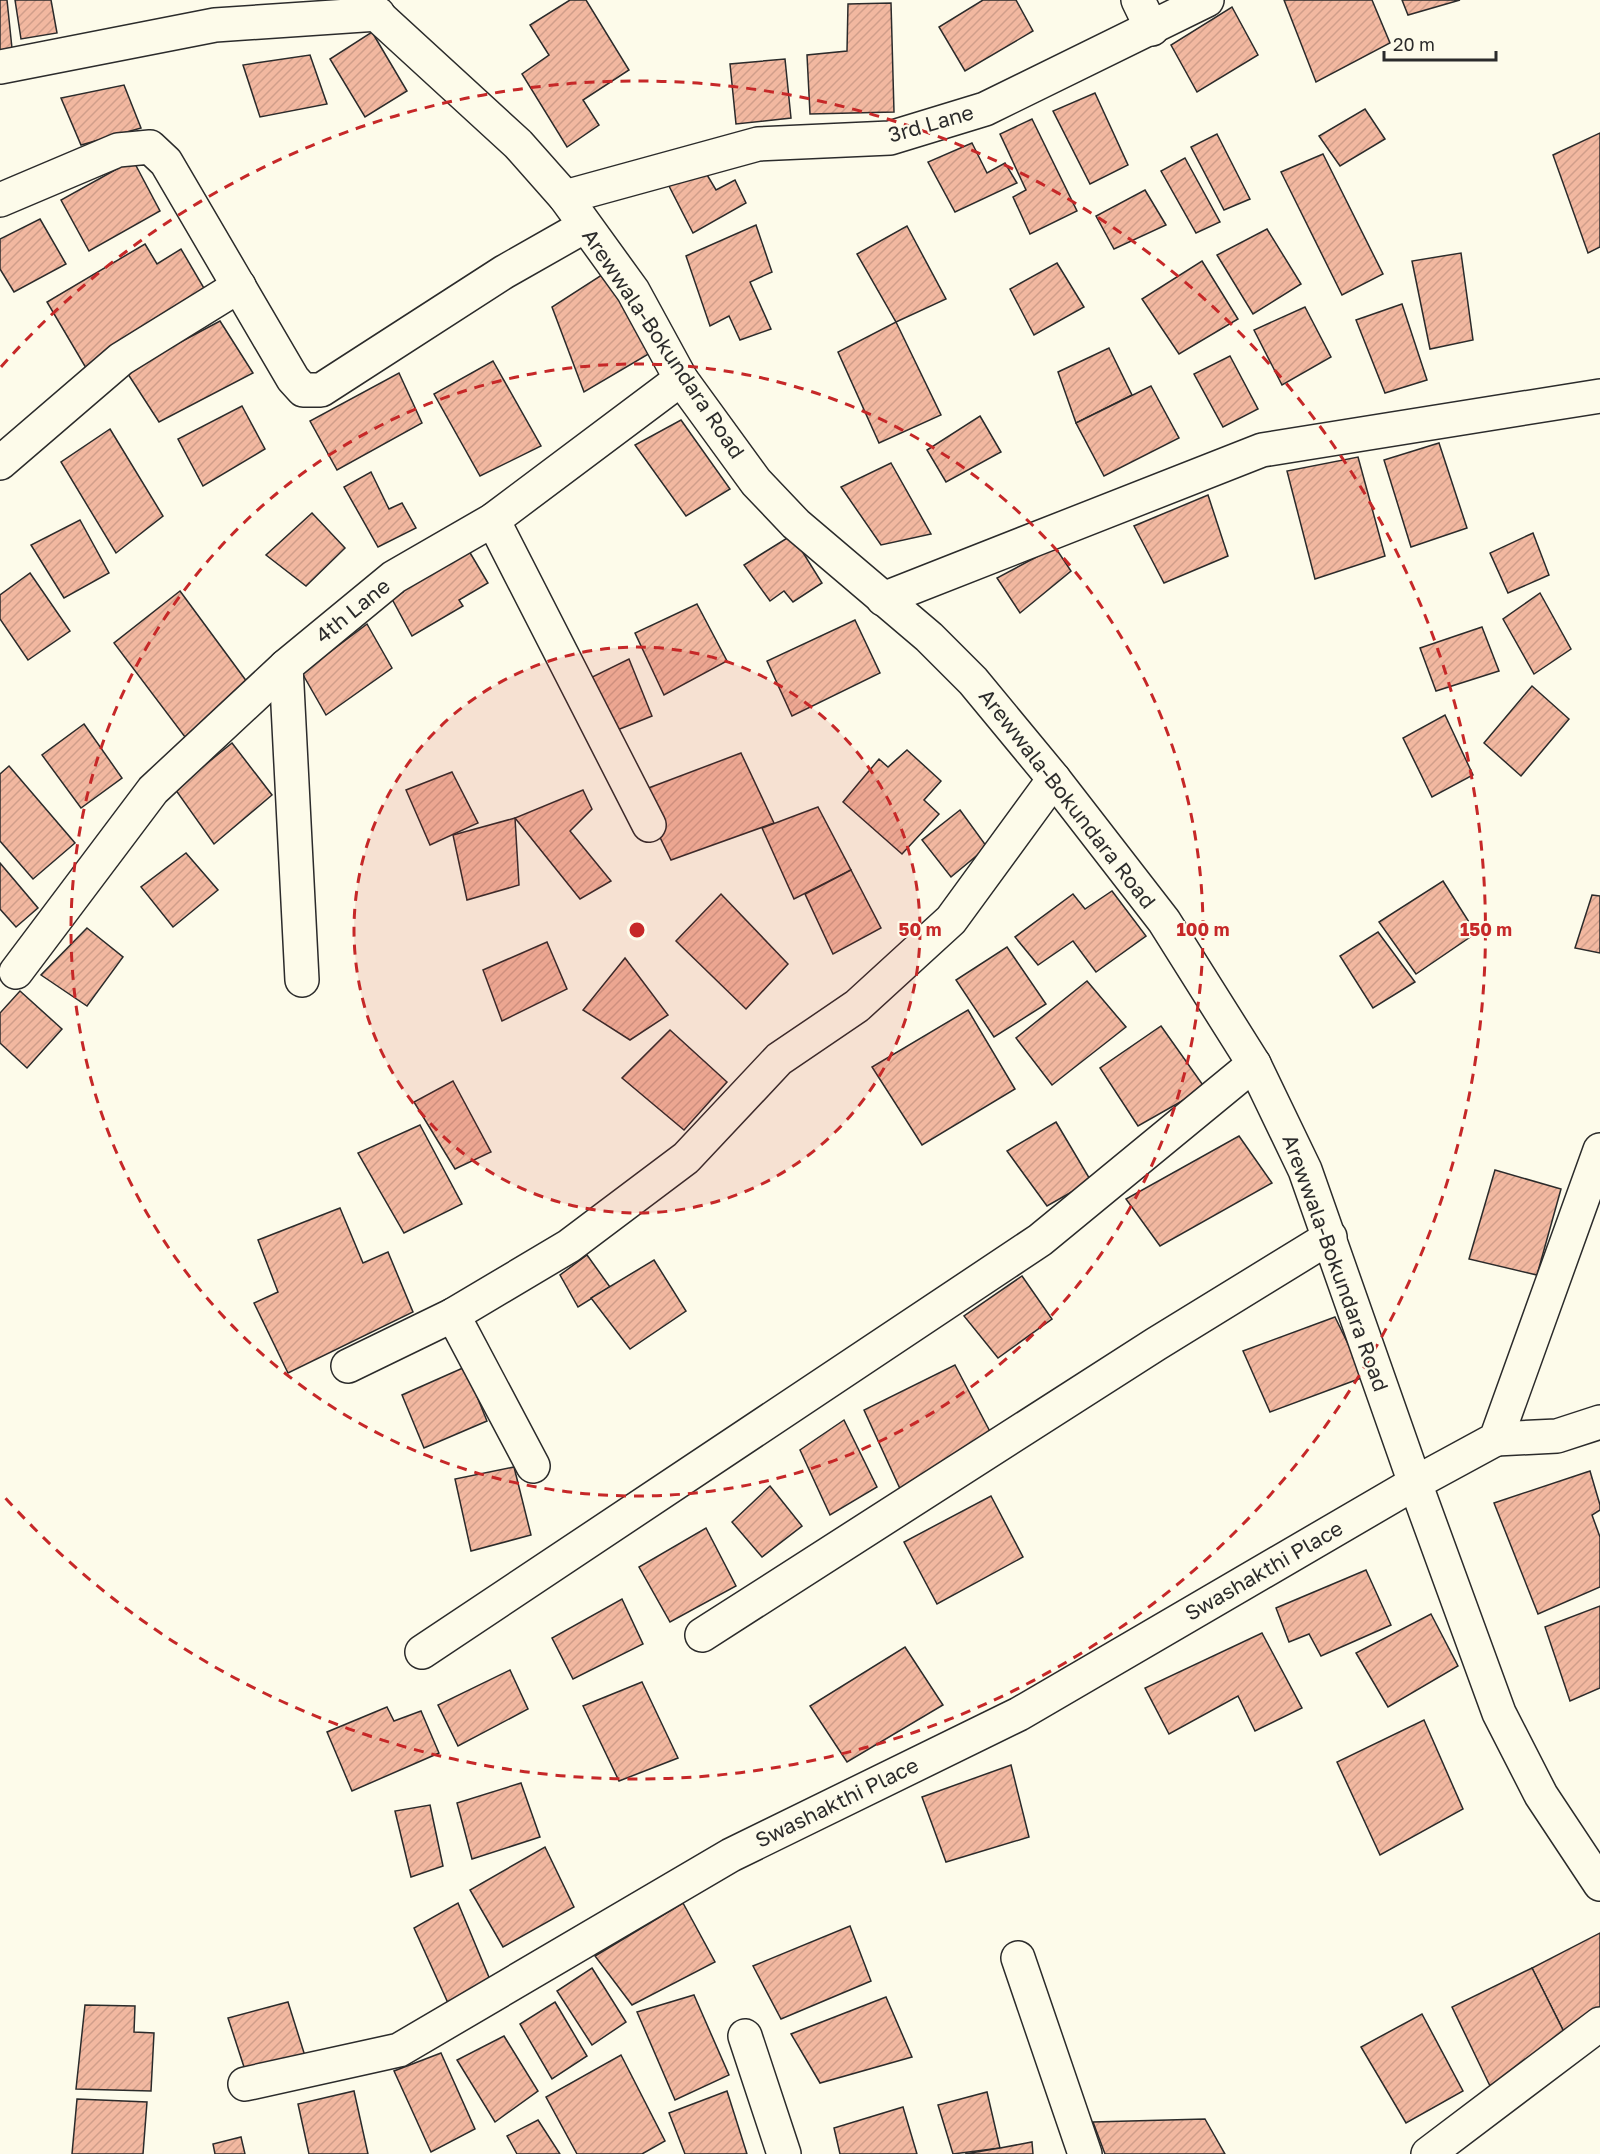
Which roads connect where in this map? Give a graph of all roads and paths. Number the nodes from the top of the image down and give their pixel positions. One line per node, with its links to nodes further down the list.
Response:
1 (1137, 0): 4 (street)
2 (1207, 0): 4 (street, 3rd Lane)
3 (369, 7): 5 (street); 6 (street, Arewwala-Bokundara Road)
4 (1152, 29): 6 (street, 3rd Lane)
5 (0, 67)
6 (565, 197): 8 (street, Arewwala-Bokundara Road)
7 (0, 200): 9 (street)
8 (585, 226): 9 (street); 10 (street, Arewwala-Bokundara Road)
9 (239, 286): 12 (street)
10 (681, 379): 13 (street, 4th Lane); 14 (street, Arewwala-Bokundara Road)
11 (1600, 396): 14 (street)
12 (0, 463)
13 (493, 520): 15 (street, 4th Lane); 17 (street)
14 (883, 598): 16 (street, Arewwala-Bokundara Road)
15 (286, 666): 18 (street, 4th Lane); 19 (street)
16 (1054, 778): 20 (street, Arewwala-Bokundara Road); 23 (street)
17 (649, 825)
18 (16, 972)
19 (302, 981)
20 (1254, 1064): 22 (street, Arewwala-Bokundara Road); 30 (street)
21 (1600, 1150): 26 (street)
22 (1330, 1237): 28 (street, Arewwala-Bokundara Road); 29 (street)
23 (453, 1315): 24 (street); 27 (street)
24 (348, 1366)
25 (1600, 1422): 26 (street)
26 (1496, 1439): 28 (street, Swashakthi Place)
27 (532, 1466)
28 (1415, 1483): 31 (street, Arewwala-Bokundara Road); 35 (street, Swashakthi Place)
29 (702, 1635)
30 (422, 1653)
31 (1600, 1884)
32 (1018, 1958): 37 (street)
33 (1600, 2024): 38 (street)
34 (745, 2036): 36 (street)
35 (245, 2084)
36 (784, 2154)
37 (1085, 2154)
38 (1428, 2154)

